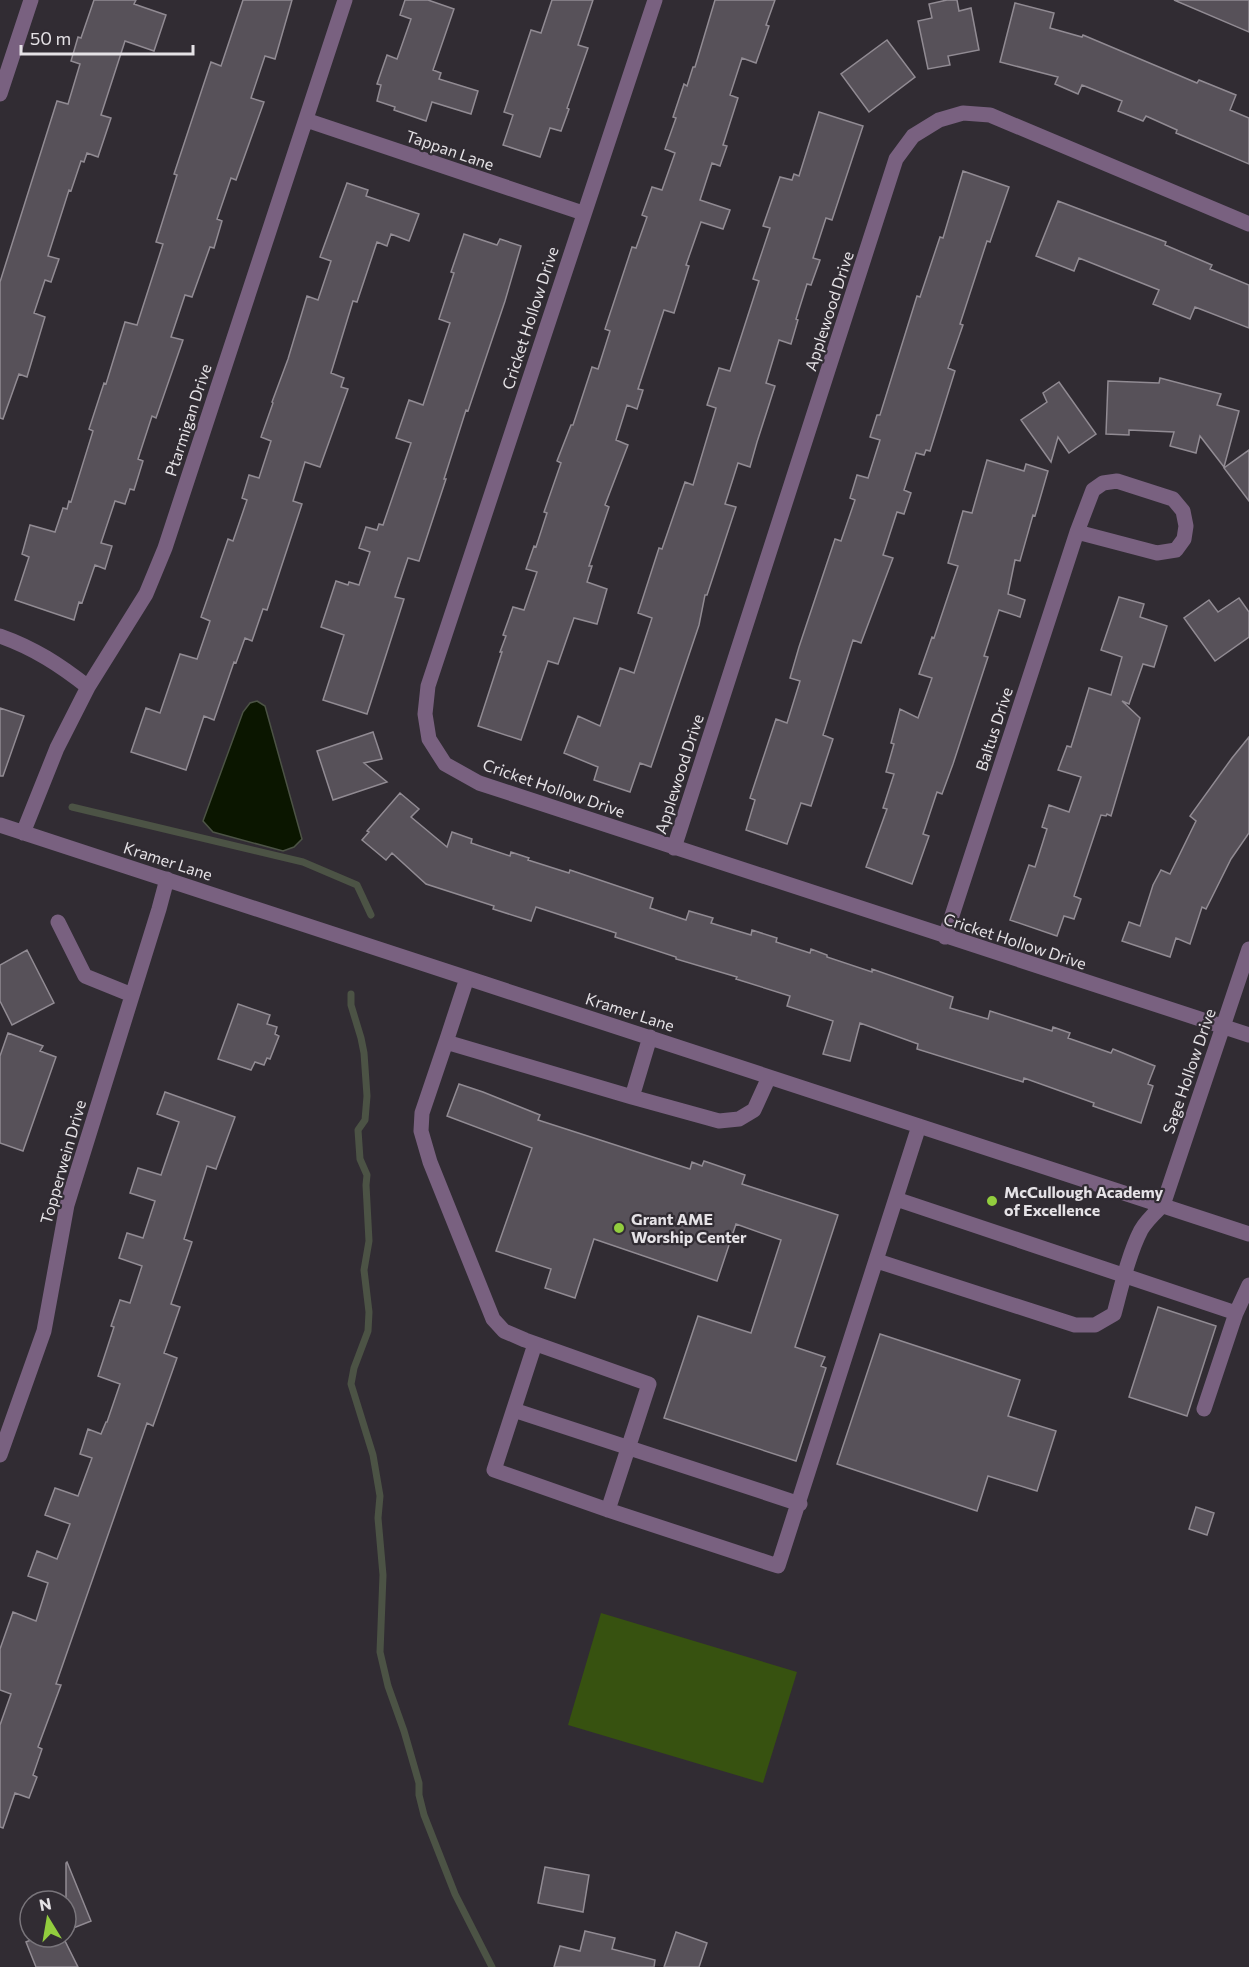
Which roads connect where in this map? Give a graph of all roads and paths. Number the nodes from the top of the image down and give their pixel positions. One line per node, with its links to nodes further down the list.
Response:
1 (31, 0): 4 (street)
2 (345, 0): 5 (street, Ptarmigan Drive)
3 (655, 0): 6 (street, Cricket Hollow Drive)
4 (0, 94)
5 (306, 120): 6 (street, Tappan Lane); 10 (street, Ptarmigan Drive)
6 (583, 213): 13 (street, Cricket Hollow Drive)
7 (1249, 224): 13 (street, Applewood Drive)
8 (1077, 532): 8 (street, Baltus Drive); 16 (street, Baltus Drive)
9 (0, 636): 10 (street)
10 (88, 687): 12 (street, Ptarmigan Drive)
11 (0, 825): 12 (street, Kramer Lane)
12 (23, 833): 14 (street, Kramer Lane)
13 (674, 848): 16 (street, Cricket Hollow Drive)
14 (166, 879): 18 (street, Kramer Lane); 19 (street, Topperwein Drive)
15 (58, 922): 19 (street)
16 (945, 937): 20 (street, Cricket Hollow Drive)
17 (1249, 949): 20 (street, Sage Hollow Drive)
18 (467, 978): 22 (street, Kramer Lane); 23 (street)
19 (132, 995): 38 (street, Topperwein Drive)
20 (1223, 1027): 21 (street, Cricket Hollow Drive); 28 (street, Sage Hollow Drive)
21 (1249, 1035)
22 (650, 1038): 24 (street, Kramer Lane); 25 (street)
23 (446, 1042): 25 (street); 34 (street)
24 (769, 1077): 25 (street); 26 (street, Kramer Lane)
25 (632, 1097)
26 (919, 1126): 27 (street); 28 (street, Kramer Lane)
27 (896, 1199): 30 (street); 31 (street)
28 (1163, 1205): 29 (street, Kramer Lane); 31 (street)
29 (1249, 1234)
30 (877, 1261): 31 (street); 39 (street)
31 (1125, 1276): 33 (street)
32 (1249, 1285): 33 (street)
33 (1236, 1313): 35 (street)
34 (536, 1344): 36 (street); 37 (street)
35 (1204, 1409)
36 (514, 1410): 37 (street); 40 (street)
37 (628, 1446): 39 (street); 40 (street)
38 (0, 1455)
39 (800, 1504): 40 (street)
40 (608, 1510)

